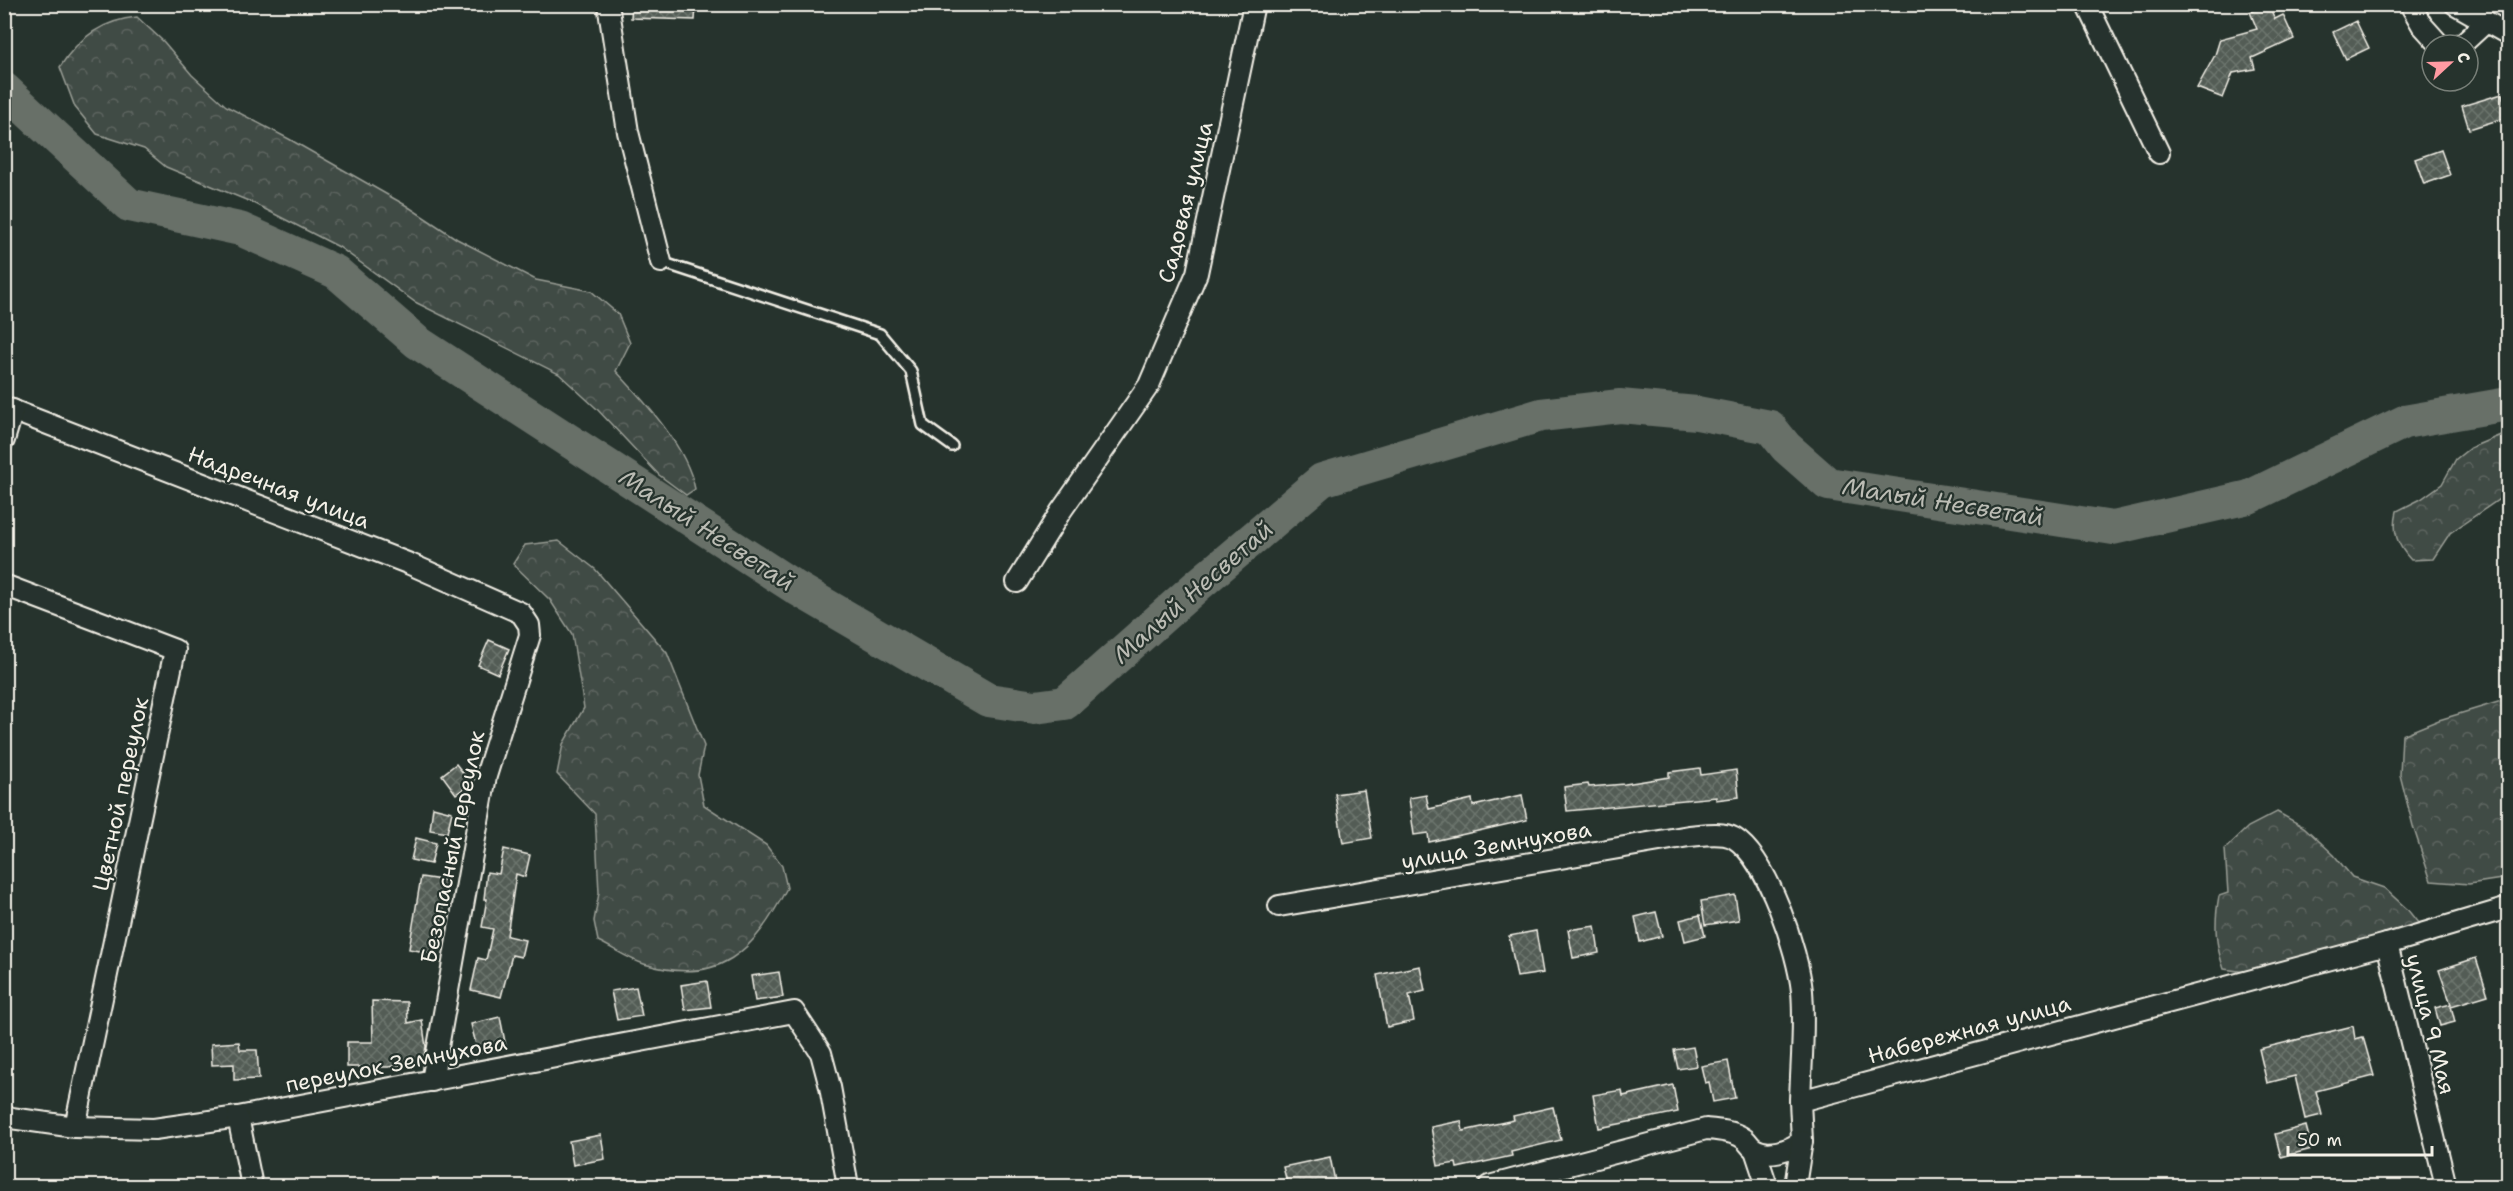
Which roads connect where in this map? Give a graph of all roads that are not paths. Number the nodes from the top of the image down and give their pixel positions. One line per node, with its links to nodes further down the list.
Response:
1 (608, 4): 11 (street)
2 (1254, 4): 15 (street, Садовая улица)
3 (2087, 4): 10 (street)
4 (2410, 4): 7 (street)
5 (2455, 4): 6 (street)
6 (2486, 13): 8 (street); 9 (street)
7 (2429, 33)
8 (2470, 33)
9 (2508, 34)
10 (2159, 153)
11 (661, 262): 14 (lane)
12 (9, 409): 13 (street); 17 (street, Надречная улица)
13 (4, 440)
14 (952, 446)
15 (1017, 582)
16 (4, 585): 25 (street, Цветной переулок)
17 (528, 625): 21 (street, Безопасный переулок)
18 (1279, 906): 22 (street, улица Земнухова)
19 (2508, 908): 20 (street, Набережная улица)
20 (2387, 944): 22 (street, Набережная улица); 33 (street, улица 9 Мая)
21 (432, 1081): 24 (street, переулок Земнухова); 29 (street, переулок Земнухова)
22 (1800, 1101): 26 (street)
23 (4, 1117): 25 (street, переулок Земнухова)
24 (238, 1117): 25 (street, переулок Земнухова); 28 (street)
25 (75, 1127)
26 (1802, 1141): 27 (street); 32 (street)
27 (1755, 1150): 30 (street); 31 (street)
28 (252, 1186)
29 (848, 1186)
30 (1489, 1186)
31 (1767, 1186)
32 (1795, 1186)
33 (2446, 1186)

